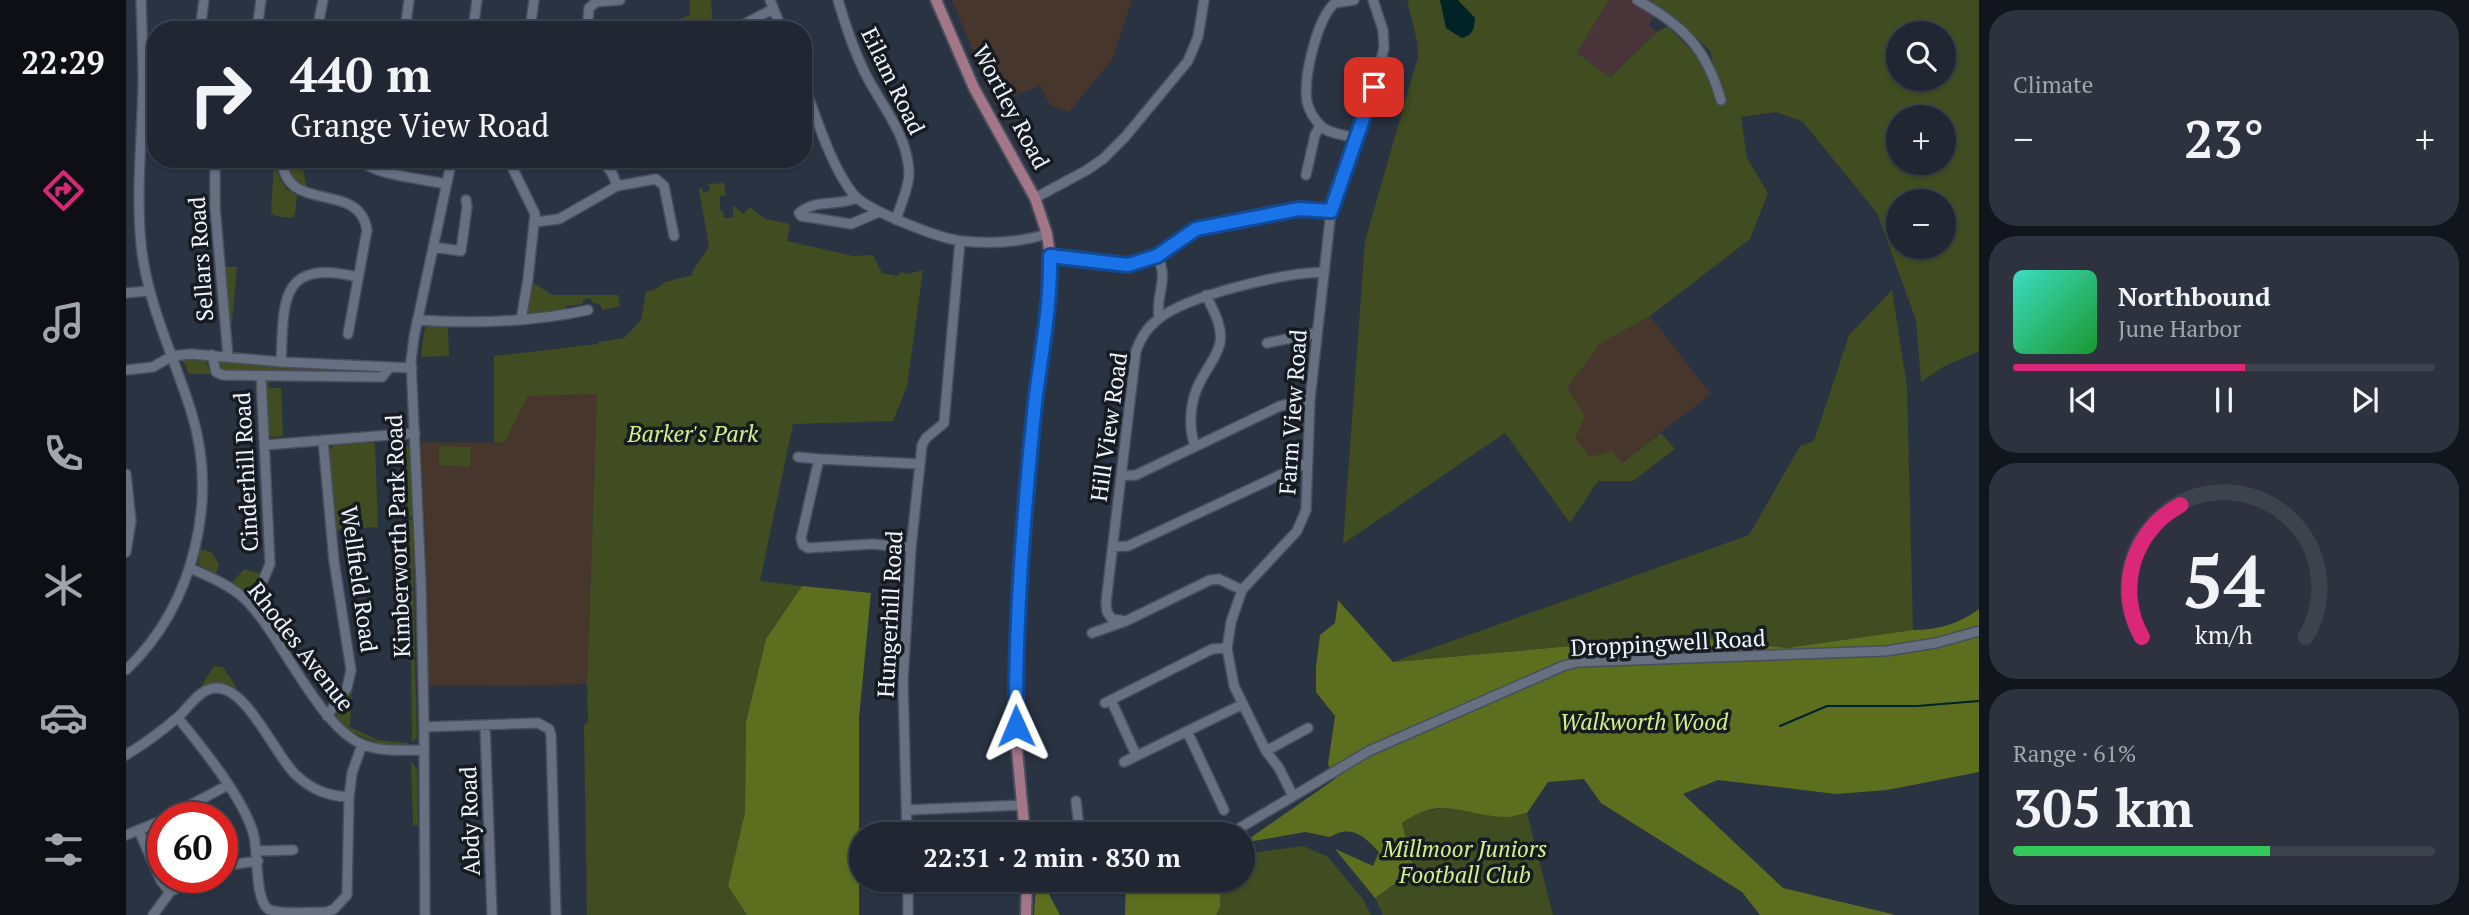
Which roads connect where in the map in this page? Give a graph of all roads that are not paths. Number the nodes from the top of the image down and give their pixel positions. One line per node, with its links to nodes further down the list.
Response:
1 (141, 0): 26 (street)
2 (204, 0): 17 (street)
3 (261, 0): 18 (street)
4 (323, 0): 19 (street)
5 (410, 0): 20 (street)
6 (477, 0): 21 (street)
7 (534, 0): 22 (street)
8 (620, 0): 23 (street)
9 (838, 0): 45 (street, Eilam Road)
10 (936, 0): 41 (main road, Wortley Road)
11 (1204, 0): 41 (street)
12 (1354, 0): 15 (street)
13 (1373, 0): 30 (street, Farm View Road)
14 (1637, 0): 27 (street)
15 (1335, 1): 29 (street)
16 (771, 5): 24 (street)
17 (201, 21)
18 (258, 21)
19 (319, 21)
20 (406, 21)
21 (474, 21)
22 (531, 21)
23 (588, 21)
24 (747, 21)
25 (147, 84): 26 (street)
26 (143, 85): 55 (street)
27 (1721, 100)
28 (812, 105): 40 (street)
29 (1320, 125): 30 (street); 37 (street)
30 (1357, 138): 43 (street, Farm View Road)
31 (215, 168): 67 (street, Sellars Road)
32 (284, 168): 54 (street)
33 (372, 168): 38 (street)
34 (450, 168): 38 (street, Kimberworth Park Road)
35 (512, 168): 46 (street)
36 (608, 168): 39 (street)
37 (1305, 171)
38 (446, 184): 50 (street, Kimberworth Park Road)
39 (617, 186): 46 (street); 48 (street)
40 (856, 198): 44 (street); 44 (street)
41 (1035, 198): 47 (main road, Wortley Road)
42 (466, 200): 50 (street)
43 (1331, 211): 52 (street); 53 (street, Farm View Road)
44 (879, 212): 45 (street)
45 (896, 220): 49 (street)
46 (535, 222): 61 (street)
47 (1047, 234): 49 (street); 51 (main road, Wortley Road)
48 (674, 236)
49 (960, 242): 81 (street, Hungerhill Road)
50 (433, 247): 60 (street, Kimberworth Park Road)
51 (1050, 256): 52 (street); 114 (main road, Wortley Road)
52 (1157, 256): 59 (street)
53 (1323, 272): 57 (street, Hill View Road); 62 (street, Farm View Road)
54 (356, 277): 63 (street); 68 (street)
55 (148, 291): 56 (street); 66 (street)
56 (126, 293)
57 (1206, 295): 59 (street, Hill View Road); 77 (street)
58 (588, 310): 61 (street)
59 (1159, 318): 83 (street, Hill View Road)
60 (417, 320): 61 (street); 70 (street, Kimberworth Park Road)
61 (521, 320)
62 (1316, 333): 64 (street); 73 (street, Farm View Road)
63 (348, 334)
64 (1267, 343)
65 (212, 355): 66 (street); 67 (street); 72 (street)
66 (172, 356): 71 (street); 88 (street)
67 (228, 356): 68 (street)
68 (281, 362): 69 (street)
69 (390, 367): 70 (street); 72 (street)
70 (412, 368): 74 (street, Kimberworth Park Road)
71 (126, 370)
72 (261, 376): 76 (street, Cinderhill Road)
73 (1310, 399): 77 (street); 80 (street, Farm View Road)
74 (415, 433): 75 (street); 100 (street, Kimberworth Park Road)
75 (323, 440): 76 (street); 97 (street, Wellfield Road)
76 (265, 445): 90 (street, Cinderhill Road)
77 (1195, 446): 83 (street)
78 (798, 457): 79 (street)
79 (819, 459): 81 (street); 86 (street)
80 (1308, 462): 85 (street); 89 (street, Farm View Road)
81 (920, 464): 86 (street, Hungerhill Road)
82 (126, 474): 84 (street)
83 (1121, 476): 85 (street, Hill View Road)
84 (127, 493): 87 (street)
85 (1113, 547): 91 (street, Hill View Road)
86 (911, 548): 115 (street, Hungerhill Road)
87 (126, 552)
88 (190, 568): 90 (street, Rhodes Avenue); 95 (street)
89 (1242, 590): 91 (street); 94 (street, Farm View Road)
90 (247, 601): 97 (street, Rhodes Avenue)
91 (1126, 621): 93 (street)
92 (1979, 631): 110 (street, Droppingwell Road)
93 (1092, 634)
94 (1227, 648): 96 (street, Farm View Road); 107 (street)
95 (127, 667)
96 (1243, 704): 102 (street); 105 (street, Farm View Road)
97 (327, 716): 103 (street, Rhodes Avenue)
98 (178, 718): 106 (street); 109 (street); 111 (street)
99 (485, 725): 100 (street); 133 (street, Abdy Road); 134 (street)
100 (425, 727): 104 (street, Kimberworth Park Road)
101 (1308, 727): 105 (street)
102 (1187, 731): 107 (street); 116 (street)
103 (362, 745): 104 (street, Rhodes Avenue); 111 (street)
104 (423, 750): 132 (street, Kimberworth Park Road)
105 (1266, 751): 110 (street, Farm View Road)
106 (126, 755)
107 (1136, 755): 108 (street)
108 (1124, 762)
109 (228, 785): 113 (street); 126 (street)
110 (1293, 796): 120 (street, Droppingwell Road)
111 (349, 797): 126 (street)
112 (1076, 801): 119 (street)
113 (196, 802)
114 (1023, 805): 115 (street); 118 (main road, Wortley Road)
115 (907, 810): 117 (street, Hungerhill Road)
116 (1224, 810)
117 (907, 822)
118 (1024, 822)
119 (1078, 822)
120 (1250, 822)
121 (147, 827): 122 (street)
122 (139, 831): 123 (street); 125 (street)
123 (126, 835)
124 (284, 840): 126 (street)
125 (147, 849)
126 (258, 856): 127 (street)
127 (238, 862)
128 (908, 892): 135 (street)
129 (1026, 892): 136 (main road)
130 (169, 893): 131 (street)
131 (153, 915)
132 (425, 915)
133 (492, 915)
134 (556, 915)
135 (908, 915)
136 (1025, 915)

